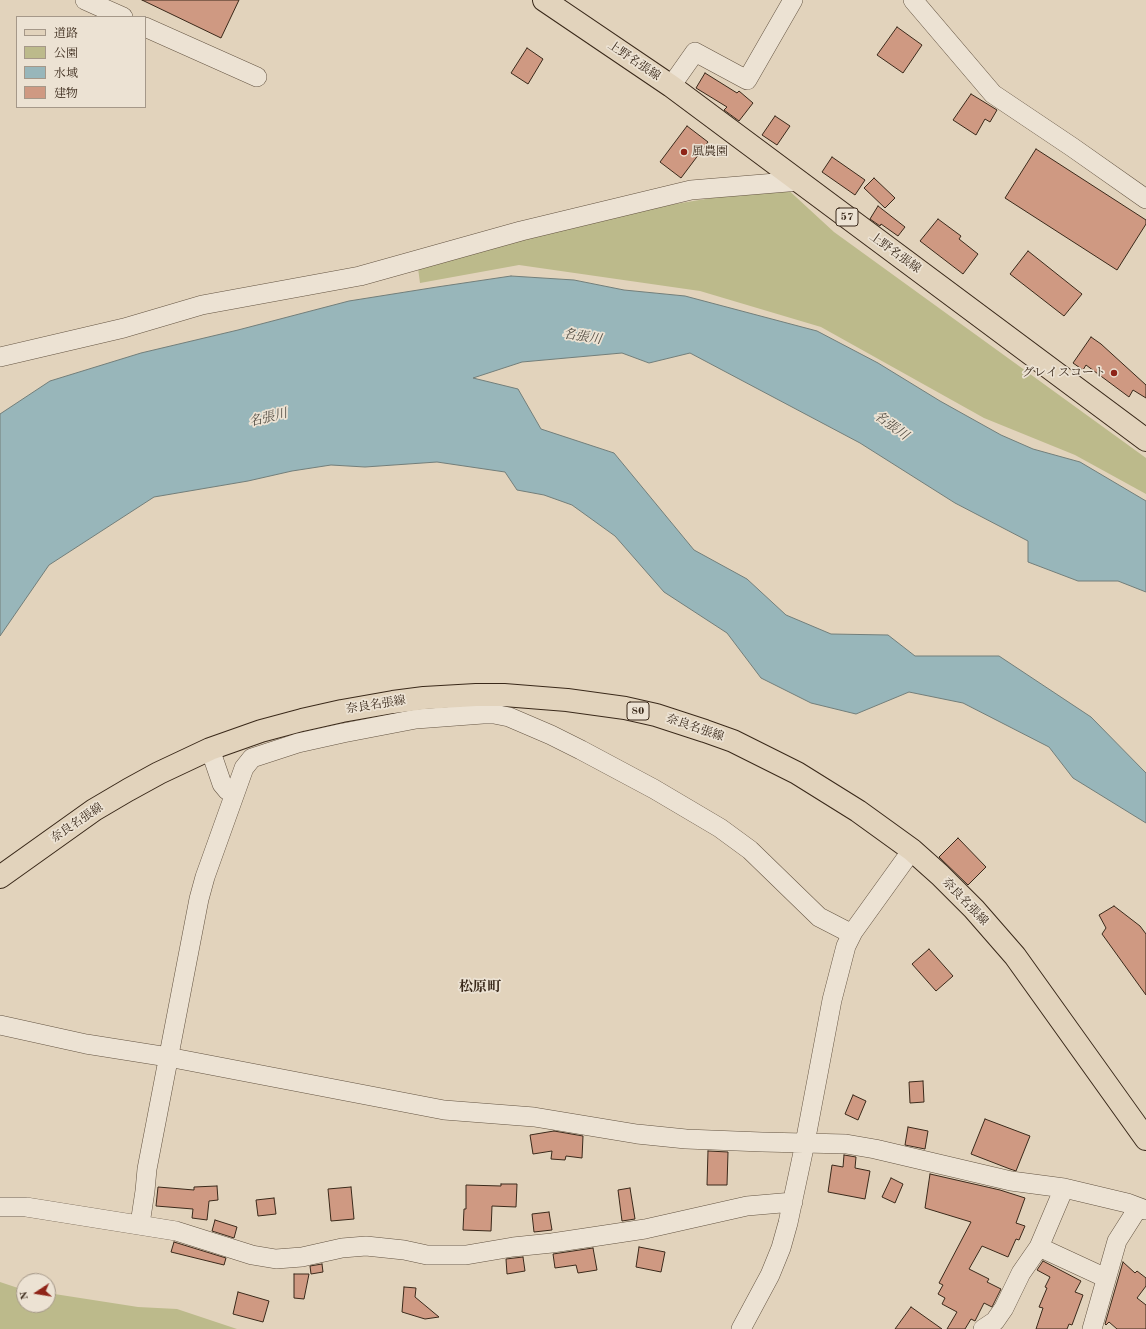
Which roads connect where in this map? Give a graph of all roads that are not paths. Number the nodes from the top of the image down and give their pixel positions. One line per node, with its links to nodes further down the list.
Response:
1 (85, 0): 5 (street)
2 (544, 0): 8 (main road, 上野名張線 / 57)
3 (793, 0): 8 (street)
4 (912, 0): 10 (street)
5 (121, 16)
6 (146, 27): 7 (street)
7 (257, 77)
8 (672, 86): 9 (main road, 上野名張線 / 57)
9 (800, 181): 11 (street); 12 (main road, 上野名張線 / 57)
10 (1146, 198)
11 (0, 356)
12 (1146, 440)
13 (210, 749): 14 (street); 15 (main road, 奈良名張線 / 80); 16 (main road, 奈良名張線 / 80)
14 (234, 795): 17 (street); 19 (street)
15 (912, 850): 17 (street); 20 (main road, 奈良名張線 / 80)
16 (0, 877)
17 (852, 934): 21 (street)
18 (0, 1025): 19 (street)
19 (168, 1057): 21 (street); 26 (street)
20 (1146, 1139)
21 (805, 1143): 22 (street); 23 (street)
22 (1064, 1188): 25 (street); 27 (street)
23 (793, 1202): 26 (street); 29 (street)
24 (0, 1207): 26 (street)
25 (1142, 1209): 28 (street)
26 (140, 1224)
27 (1039, 1247): 28 (street); 30 (street)
28 (1106, 1278): 31 (street)
29 (741, 1329)
30 (983, 1329)
31 (1092, 1329)

